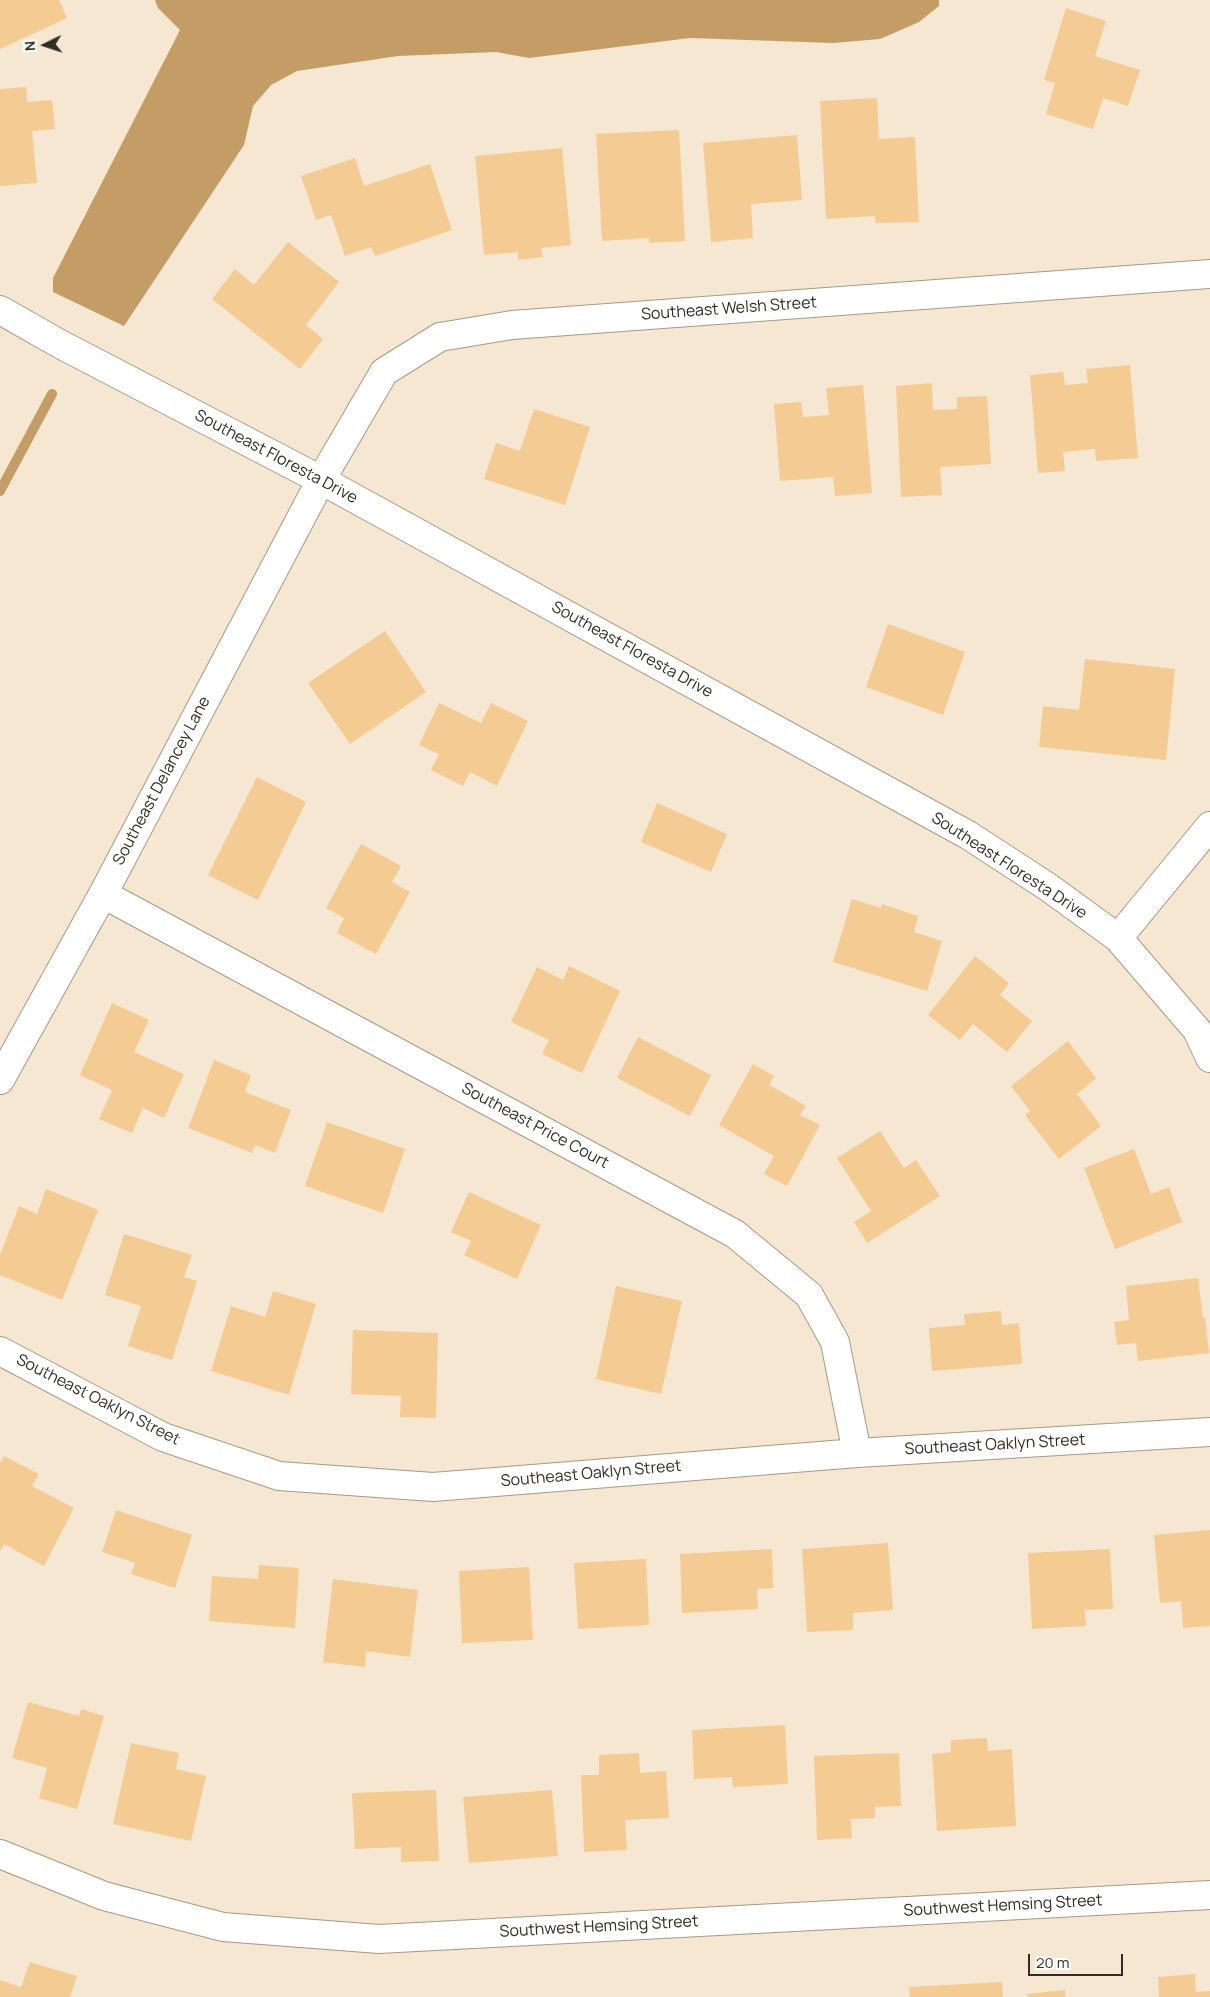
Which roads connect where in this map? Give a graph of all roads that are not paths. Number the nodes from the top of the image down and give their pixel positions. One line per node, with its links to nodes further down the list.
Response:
1 (1210, 274): 3 (street, Southeast Welsh Street)
2 (0, 310): 3 (street, Southeast Floresta Drive)
3 (321, 480): 5 (street, Southeast Delancey Lane); 6 (street, Southeast Floresta Drive)
4 (1210, 826): 6 (street)
5 (103, 894): 8 (street, Southeast Delancey Lane); 11 (street, Southeast Price Court)
6 (1118, 938): 7 (street, Southeast Floresta Drive)
7 (1210, 1058)
8 (0, 1080)
9 (0, 1351): 11 (street, Southeast Oaklyn Street)
10 (1210, 1432): 11 (street, Southeast Oaklyn Street)
11 (858, 1453)
12 (0, 1854): 13 (street, Southwest Hemsing Street)
13 (1210, 1895)

